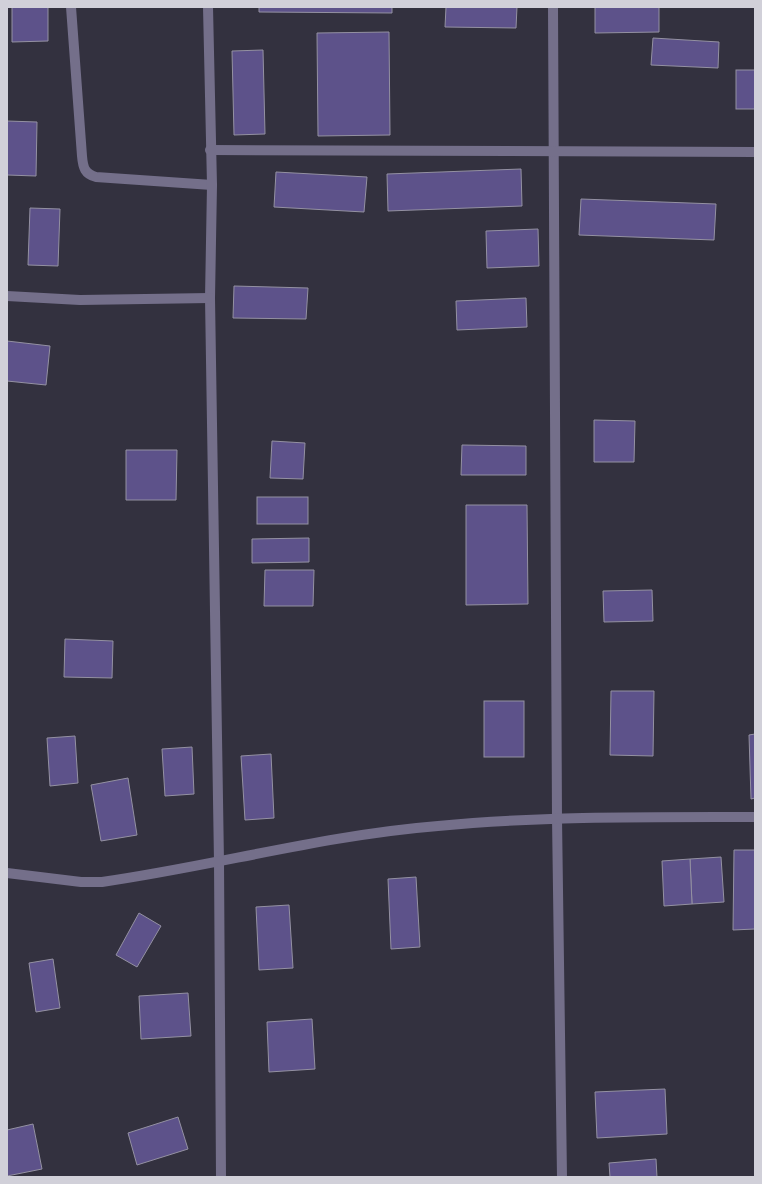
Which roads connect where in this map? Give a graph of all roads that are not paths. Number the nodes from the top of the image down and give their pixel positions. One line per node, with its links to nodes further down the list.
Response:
1 (71, 7): 7 (street)
2 (208, 7): 4 (street)
3 (553, 7): 5 (street)
4 (210, 150): 5 (street); 7 (street)
5 (555, 151): 6 (street); 11 (street)
6 (755, 152)
7 (212, 184): 9 (street)
8 (7, 296): 9 (street)
9 (210, 298): 12 (street)
10 (755, 817): 11 (street)
11 (557, 818): 12 (street); 15 (street)
12 (219, 862): 13 (street); 14 (street)
13 (7, 873)
14 (221, 1177)
15 (562, 1177)

